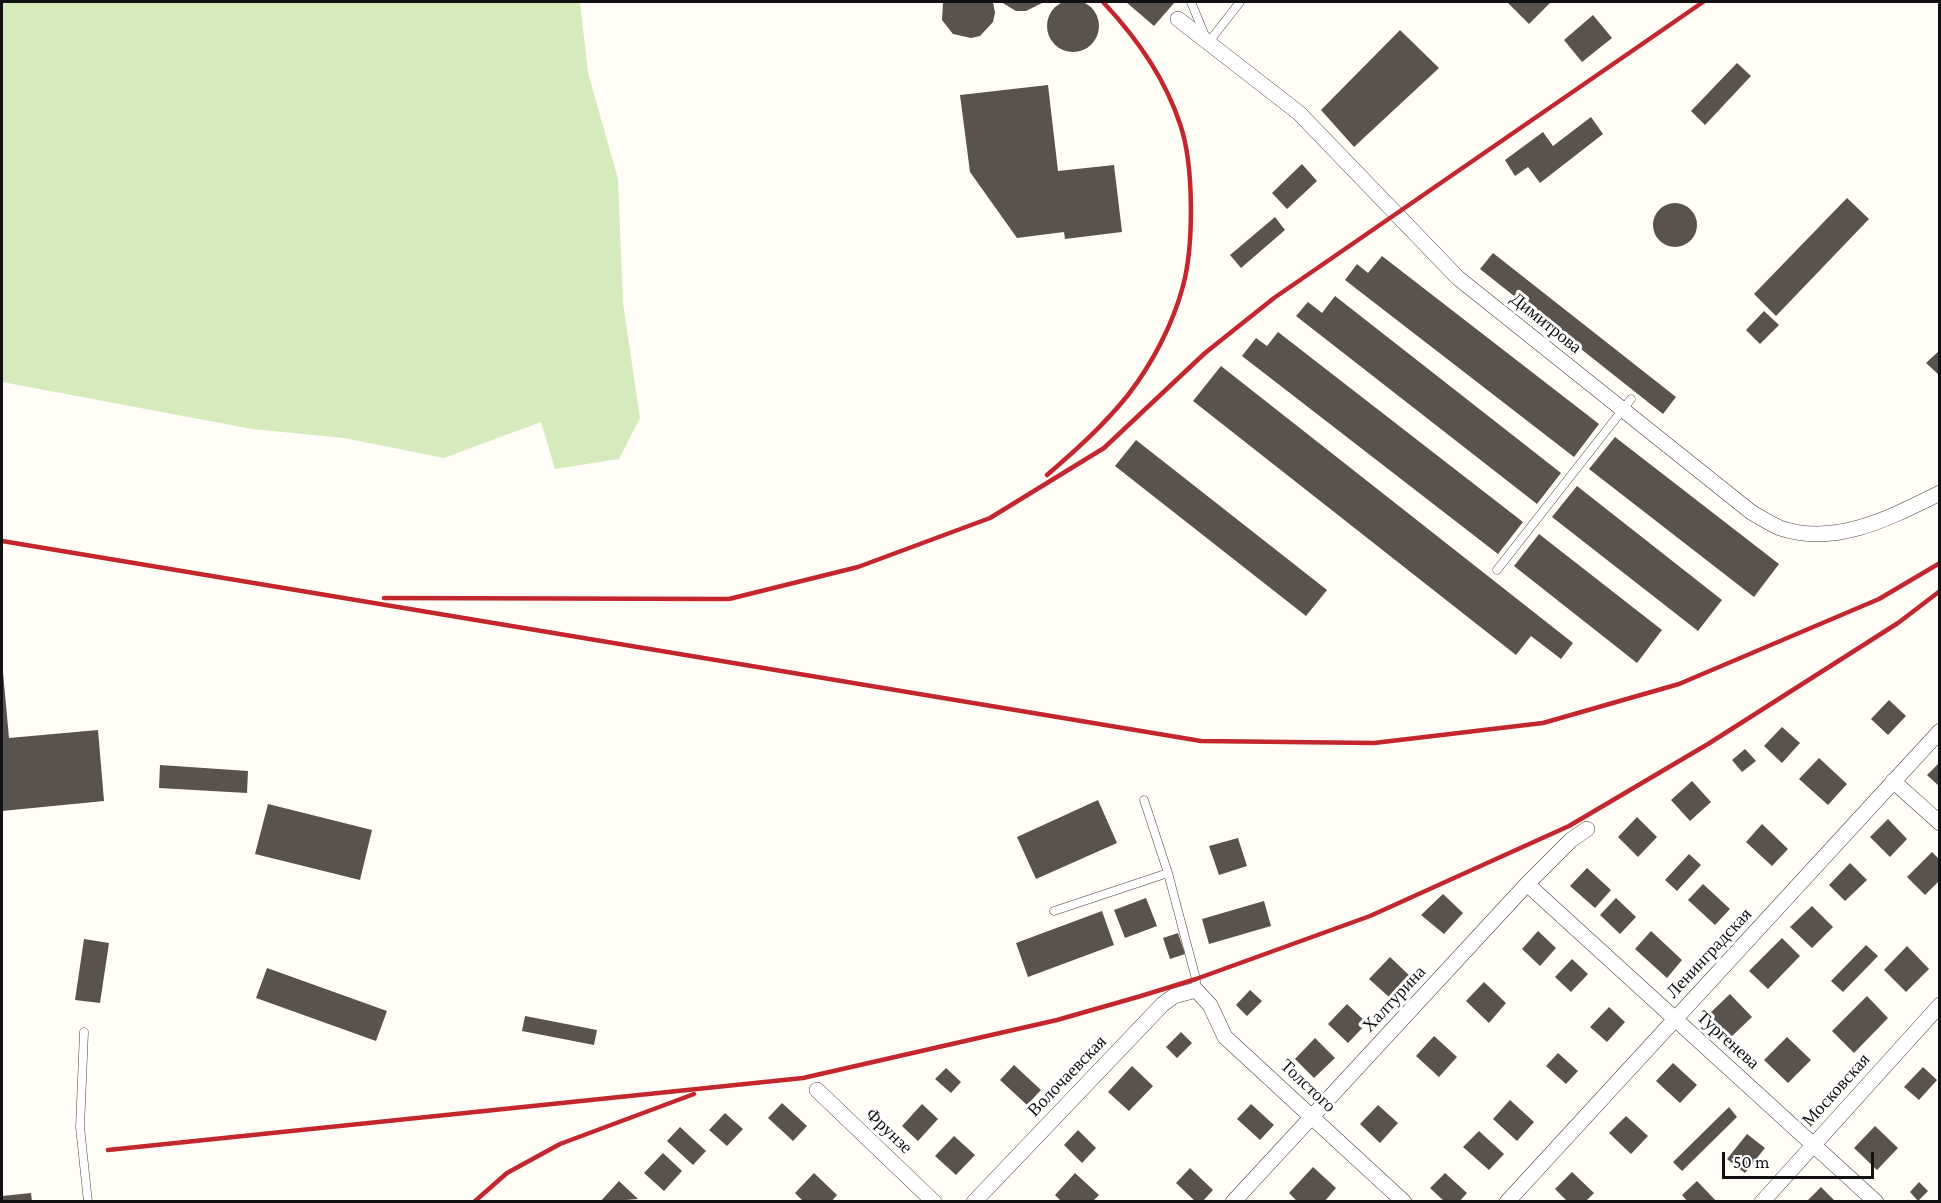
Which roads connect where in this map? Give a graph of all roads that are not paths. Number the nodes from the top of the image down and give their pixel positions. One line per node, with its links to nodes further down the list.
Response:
1 (1191, 2): 4 (lane)
2 (1240, 2): 4 (lane)
3 (1178, 20): 4 (street, Димитрова)
4 (1208, 43): 5 (street, Димитрова)
5 (1627, 404): 6 (street, Димитрова); 7 (lane)
6 (1940, 493)
7 (1497, 570)
8 (1940, 731): 9 (street, Ленинградская)
9 (1893, 781): 11 (street); 18 (street, Ленинградская)
10 (1144, 800): 13 (lane)
11 (1940, 823)
12 (1587, 829): 14 (street, Халтурина)
13 (1168, 873): 15 (lane); 16 (lane)
14 (1527, 884): 18 (street, Тургенева); 21 (street, Халтурина)
15 (1054, 911)
16 (1196, 990): 21 (street, Толстого); 25 (street, Волочаевская)
17 (1940, 1005): 22 (street, Московская)
18 (1675, 1018): 22 (street, Тургенева); 28 (street, Ленинградская)
19 (84, 1032): 23 (lane)
20 (817, 1090): 24 (street, Фрунзе)
21 (1312, 1117): 26 (street, Халтурина); 27 (street, Толстого)
22 (1813, 1144): 29 (street, Московская); 30 (street, Тургенева)
23 (88, 1202)
24 (934, 1202)
25 (975, 1202)
26 (1233, 1202)
27 (1404, 1202)
28 (1507, 1202)
29 (1762, 1202)
30 (1875, 1202)

